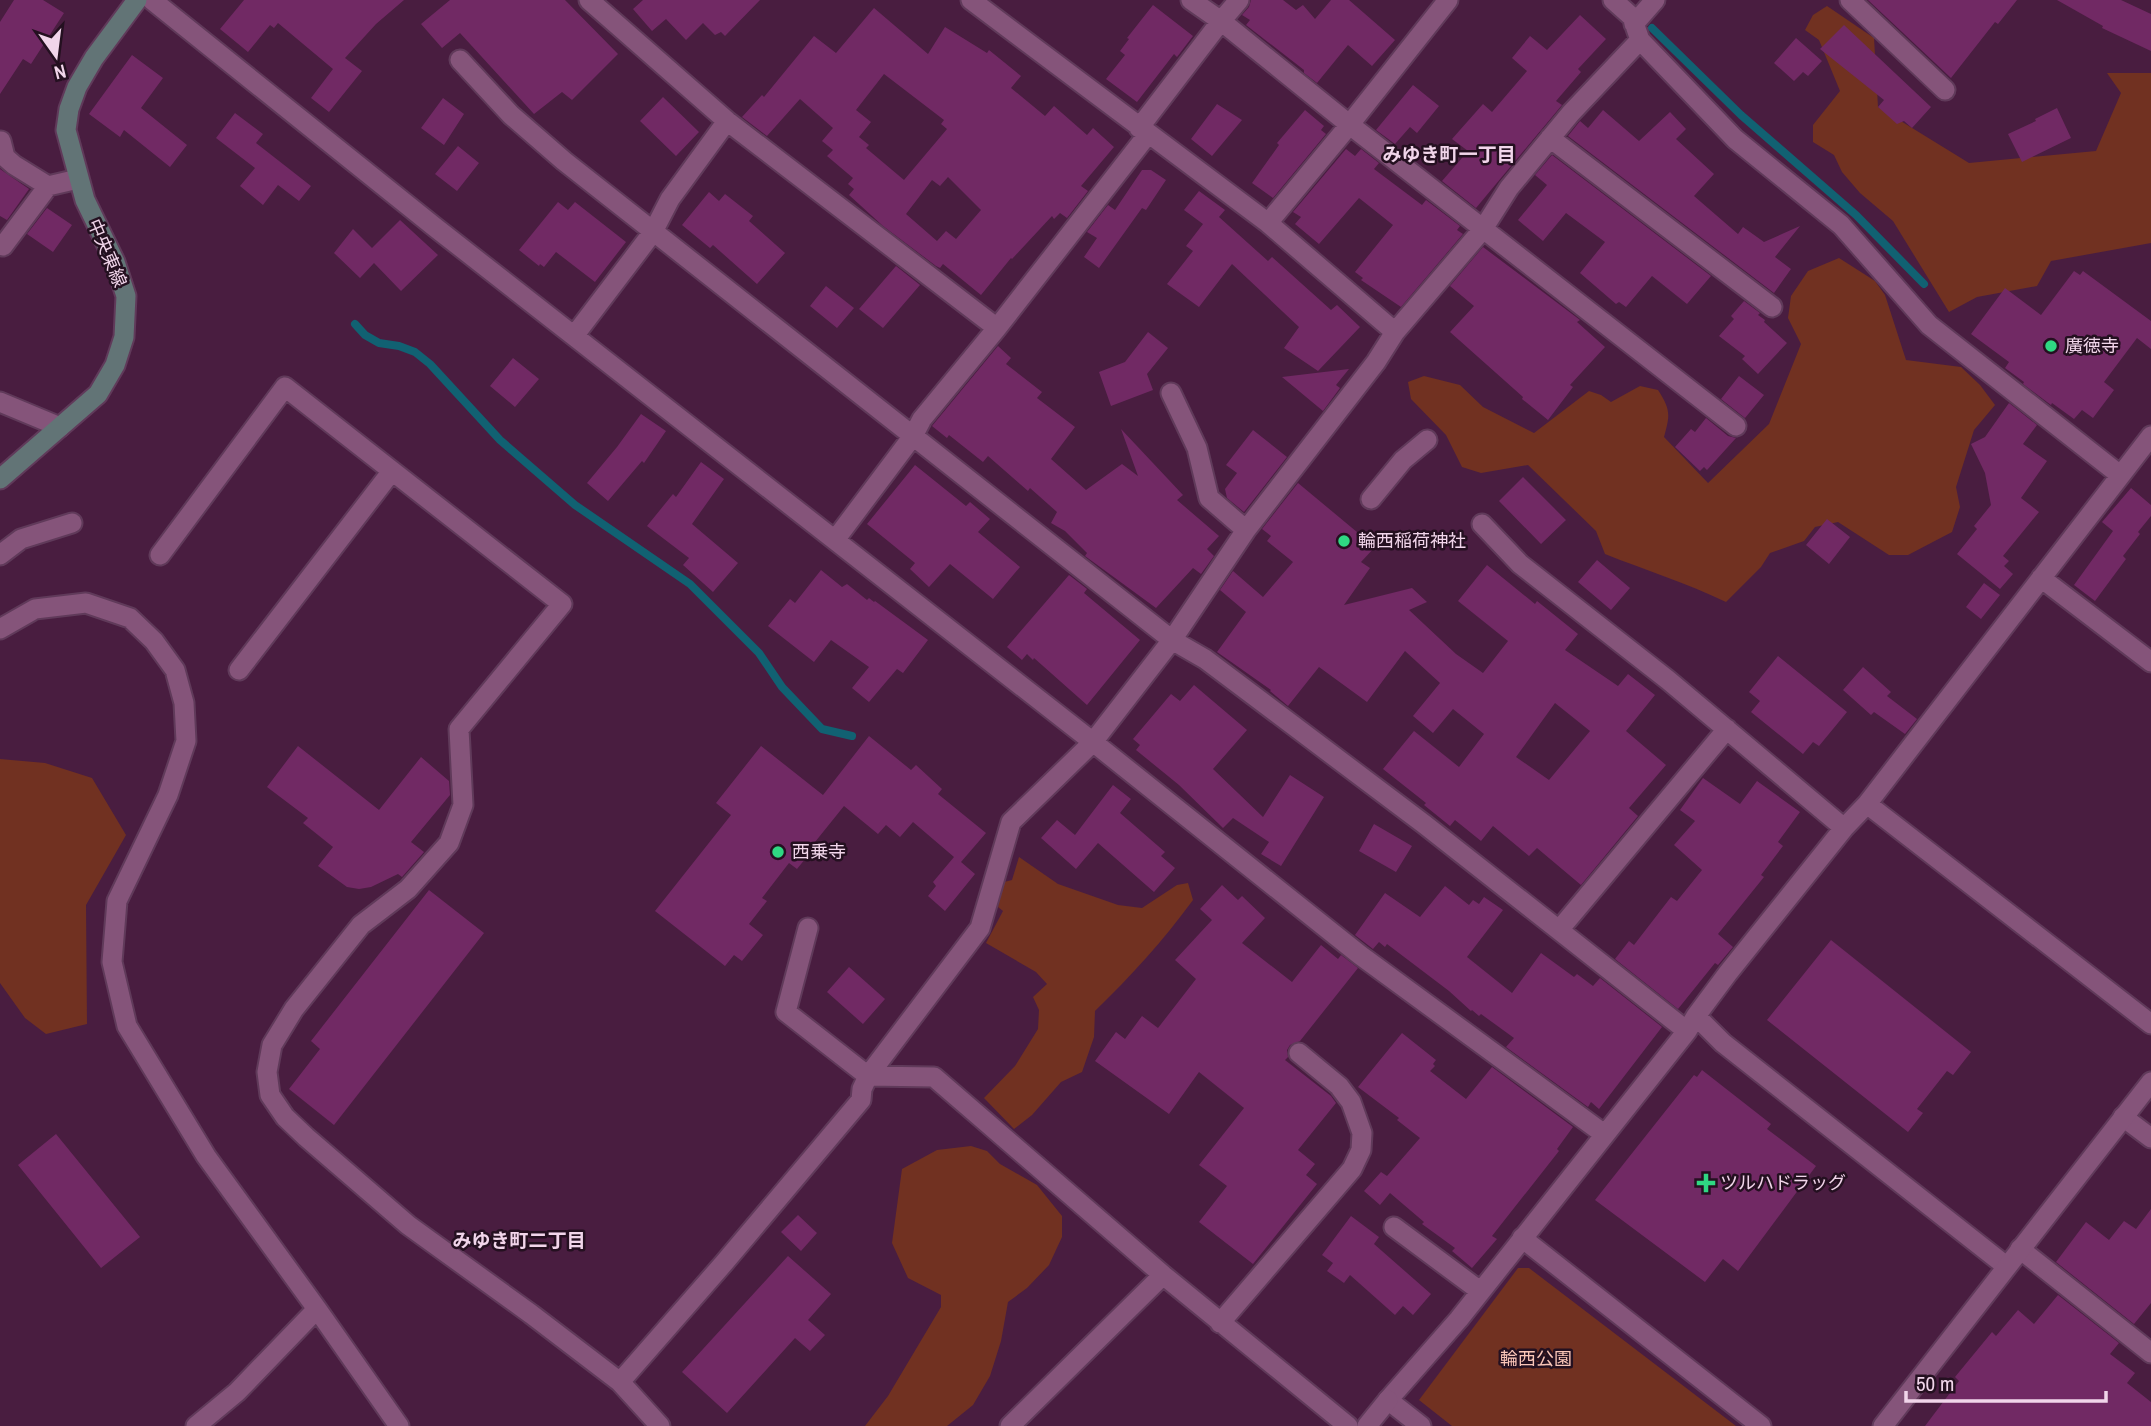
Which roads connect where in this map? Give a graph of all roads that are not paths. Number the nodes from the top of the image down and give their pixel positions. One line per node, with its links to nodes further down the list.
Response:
1 (137, 0): 20 (main road, 中央東線)
2 (152, 0): 29 (street)
3 (589, 0): 15 (street)
4 (971, 0): 17 (street)
5 (1191, 0): 11 (street)
6 (1239, 0): 11 (street)
7 (1448, 0): 16 (street)
8 (1613, 0): 12 (street)
9 (1656, 0): 12 (street)
10 (1850, 0): 14 (street)
11 (1221, 21): 16 (street); 17 (street)
12 (1637, 32): 18 (street); 39 (street)
13 (460, 60): 24 (street)
14 (1945, 90)
15 (727, 121): 24 (street); 27 (street)
16 (1350, 125): 22 (street); 23 (street)
17 (1143, 131): 22 (street); 27 (street)
18 (1550, 138): 23 (street); 26 (street)
19 (1, 141): 21 (street)
20 (78, 179): 21 (street); 33 (main road, 中央東線)
21 (48, 186): 25 (street)
22 (1268, 223): 28 (street)
23 (1483, 229): 28 (street); 32 (street)
24 (653, 232): 29 (street); 34 (street)
25 (3, 246)
26 (1772, 307)
27 (997, 328): 34 (street)
28 (1395, 332): 43 (street)
29 (574, 336): 44 (street)
30 (1171, 393): 43 (street)
31 (0, 402): 33 (street)
32 (1736, 426)
33 (60, 427): 37 (main road, 中央東線)
34 (913, 436): 44 (street); 49 (street)
35 (2151, 436): 39 (street)
36 (1427, 440): 40 (street)
37 (4, 471)
38 (392, 471): 46 (street); 51 (street); 75 (street)
39 (2120, 475): 47 (street)
40 (1371, 499)
41 (72, 523): 45 (street)
42 (1482, 524): 52 (street)
43 (1246, 530): 49 (street)
44 (835, 540): 53 (street)
45 (0, 555)
46 (160, 555)
47 (2041, 578): 50 (street); 54 (street)
48 (0, 629): 72 (street)
49 (1172, 640): 53 (street); 57 (street)
50 (2151, 662)
51 (239, 670)
52 (1727, 729): 55 (street); 57 (street)
53 (1093, 742): 61 (street); 64 (street)
54 (1867, 804): 55 (street); 59 (street)
55 (1844, 828): 58 (street)
56 (808, 928): 61 (street)
57 (1559, 930): 58 (street)
58 (1692, 1024): 64 (street); 69 (street)
59 (2151, 1024)
60 (1299, 1053): 73 (street)
61 (868, 1076): 70 (street); 75 (street)
62 (2151, 1082): 63 (street)
63 (2123, 1117): 65 (street); 68 (street)
64 (1604, 1134): 67 (street)
65 (2151, 1138)
66 (1394, 1227): 71 (street)
67 (1522, 1238): 71 (street); 85 (street)
68 (2020, 1250): 69 (street); 74 (street)
69 (2006, 1266): 77 (street)
70 (1163, 1275): 73 (street); 81 (street)
71 (1480, 1291): 76 (street)
72 (317, 1308): 78 (street); 79 (street)
73 (1220, 1323): 82 (street)
74 (2151, 1353)
75 (620, 1382): 80 (street)
76 (1388, 1400): 83 (street); 84 (street)
77 (1887, 1424)
78 (196, 1426)
79 (399, 1426)
80 (660, 1426)
81 (1010, 1426)
82 (1348, 1426)
83 (1367, 1426)
84 (1421, 1426)
85 (1761, 1426)

